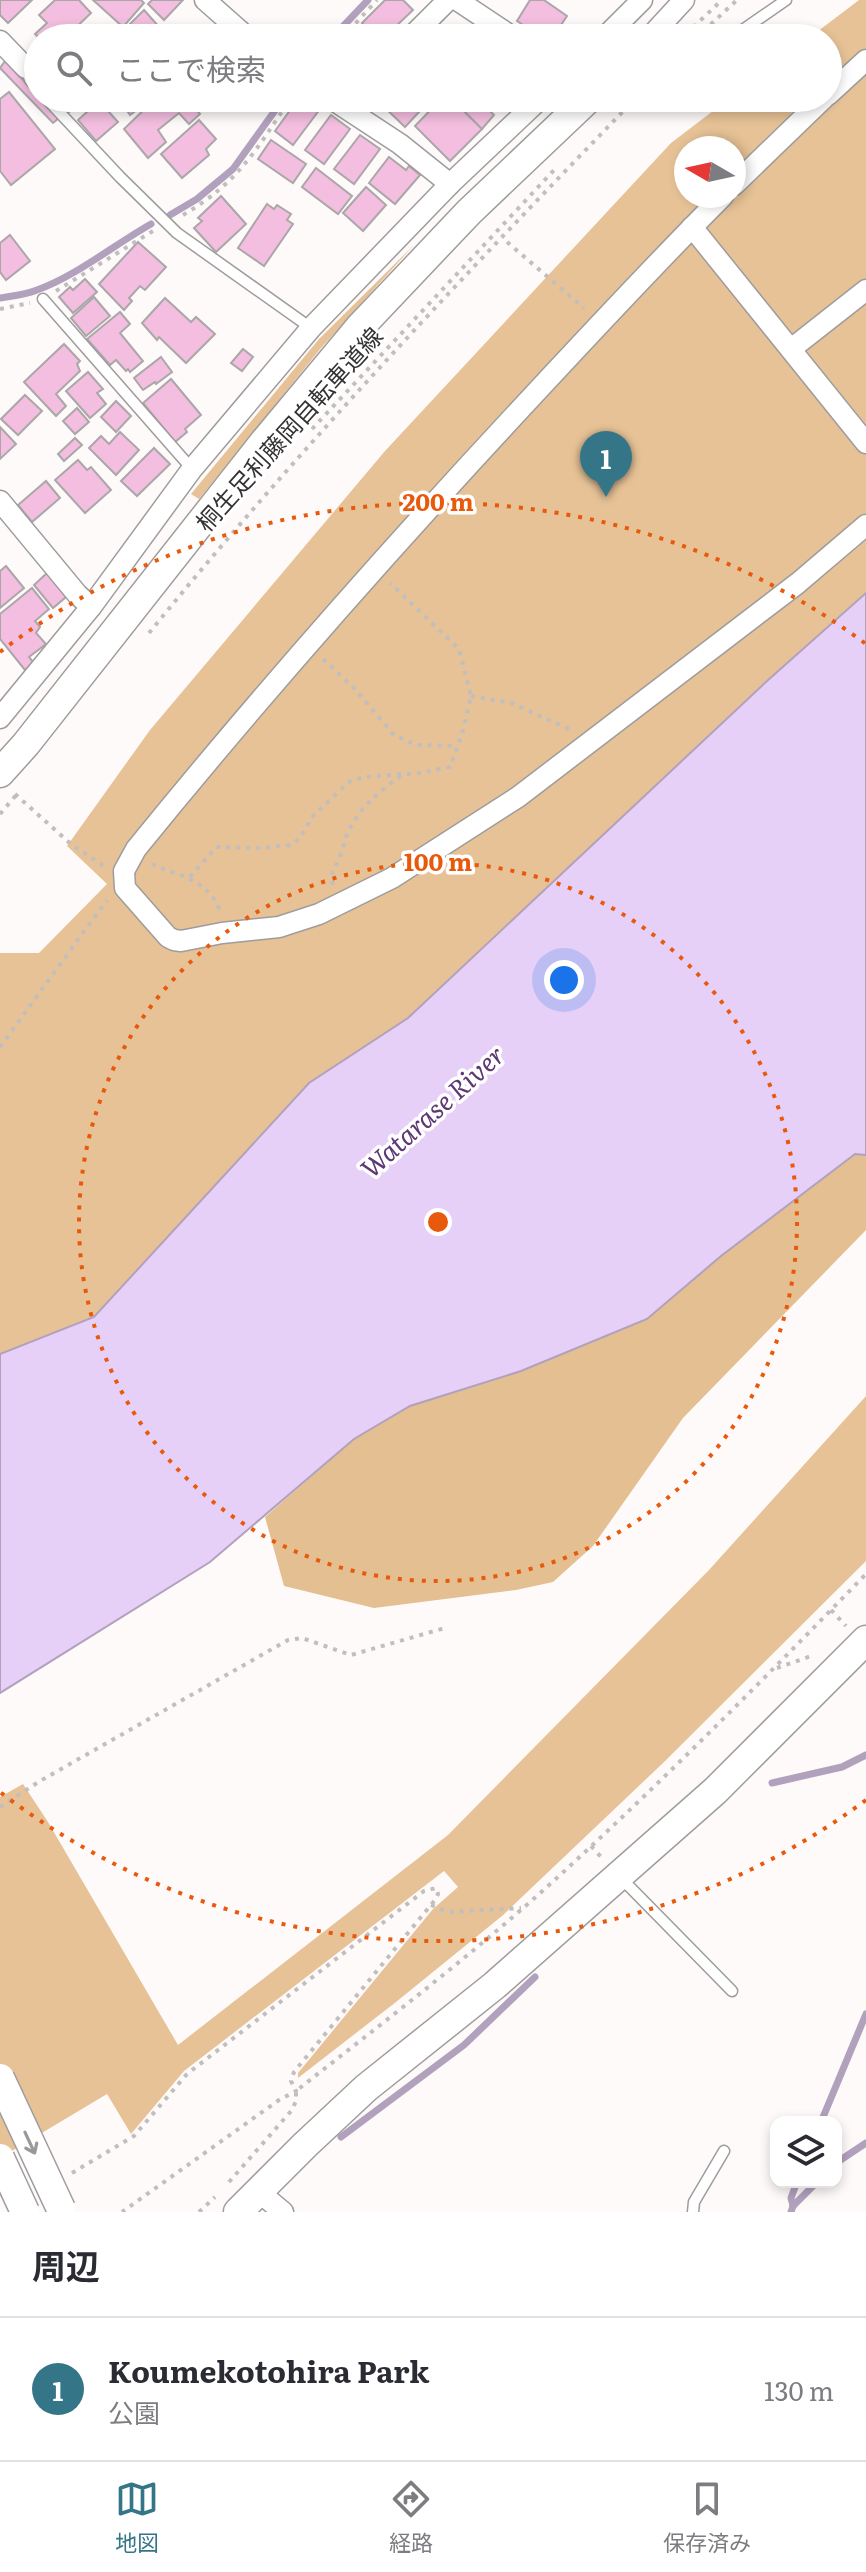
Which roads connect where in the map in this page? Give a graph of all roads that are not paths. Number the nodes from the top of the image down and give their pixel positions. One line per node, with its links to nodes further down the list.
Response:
1 (205, 0): 7 (street)
2 (448, 0): 8 (street)
3 (457, 0): 9 (street)
4 (642, 0): 10 (street)
5 (684, 0): 11 (street)
6 (786, 0): 12 (lane)
7 (232, 24)
8 (424, 24)
9 (493, 24)
10 (618, 24)
11 (662, 24)
12 (751, 24)
13 (0, 41): 15 (street)
14 (866, 62): 16 (street)
15 (24, 66)
16 (842, 82)
17 (59, 112): 28 (lane)
18 (357, 112): 23 (street)
19 (526, 112): 23 (street)
20 (592, 112): 36 (street)
21 (809, 112): 22 (street)
22 (746, 173)
23 (450, 184): 28 (street)
24 (711, 208): 25 (street)
25 (692, 227): 29 (street); 33 (street)
26 (866, 290): 29 (street)
27 (43, 299): 31 (lane)
28 (311, 328): 31 (street)
29 (791, 349): 30 (street)
30 (866, 443)
31 (192, 469): 34 (street)
32 (0, 501): 34 (street)
33 (866, 525)
34 (91, 607): 35 (street)
35 (0, 718)
36 (13, 778)
37 (863, 1650): 38 (street)
38 (619, 1876): 39 (lane); 43 (street)
39 (732, 1991)
40 (0, 2078): 44 (street, one-way to 44, bridge)
41 (724, 2151): 47 (lane)
42 (0, 2158): 45 (street, bridge)
43 (245, 2207): 46 (street)
44 (61, 2210)
45 (25, 2212)
46 (283, 2212)
47 (693, 2212)

